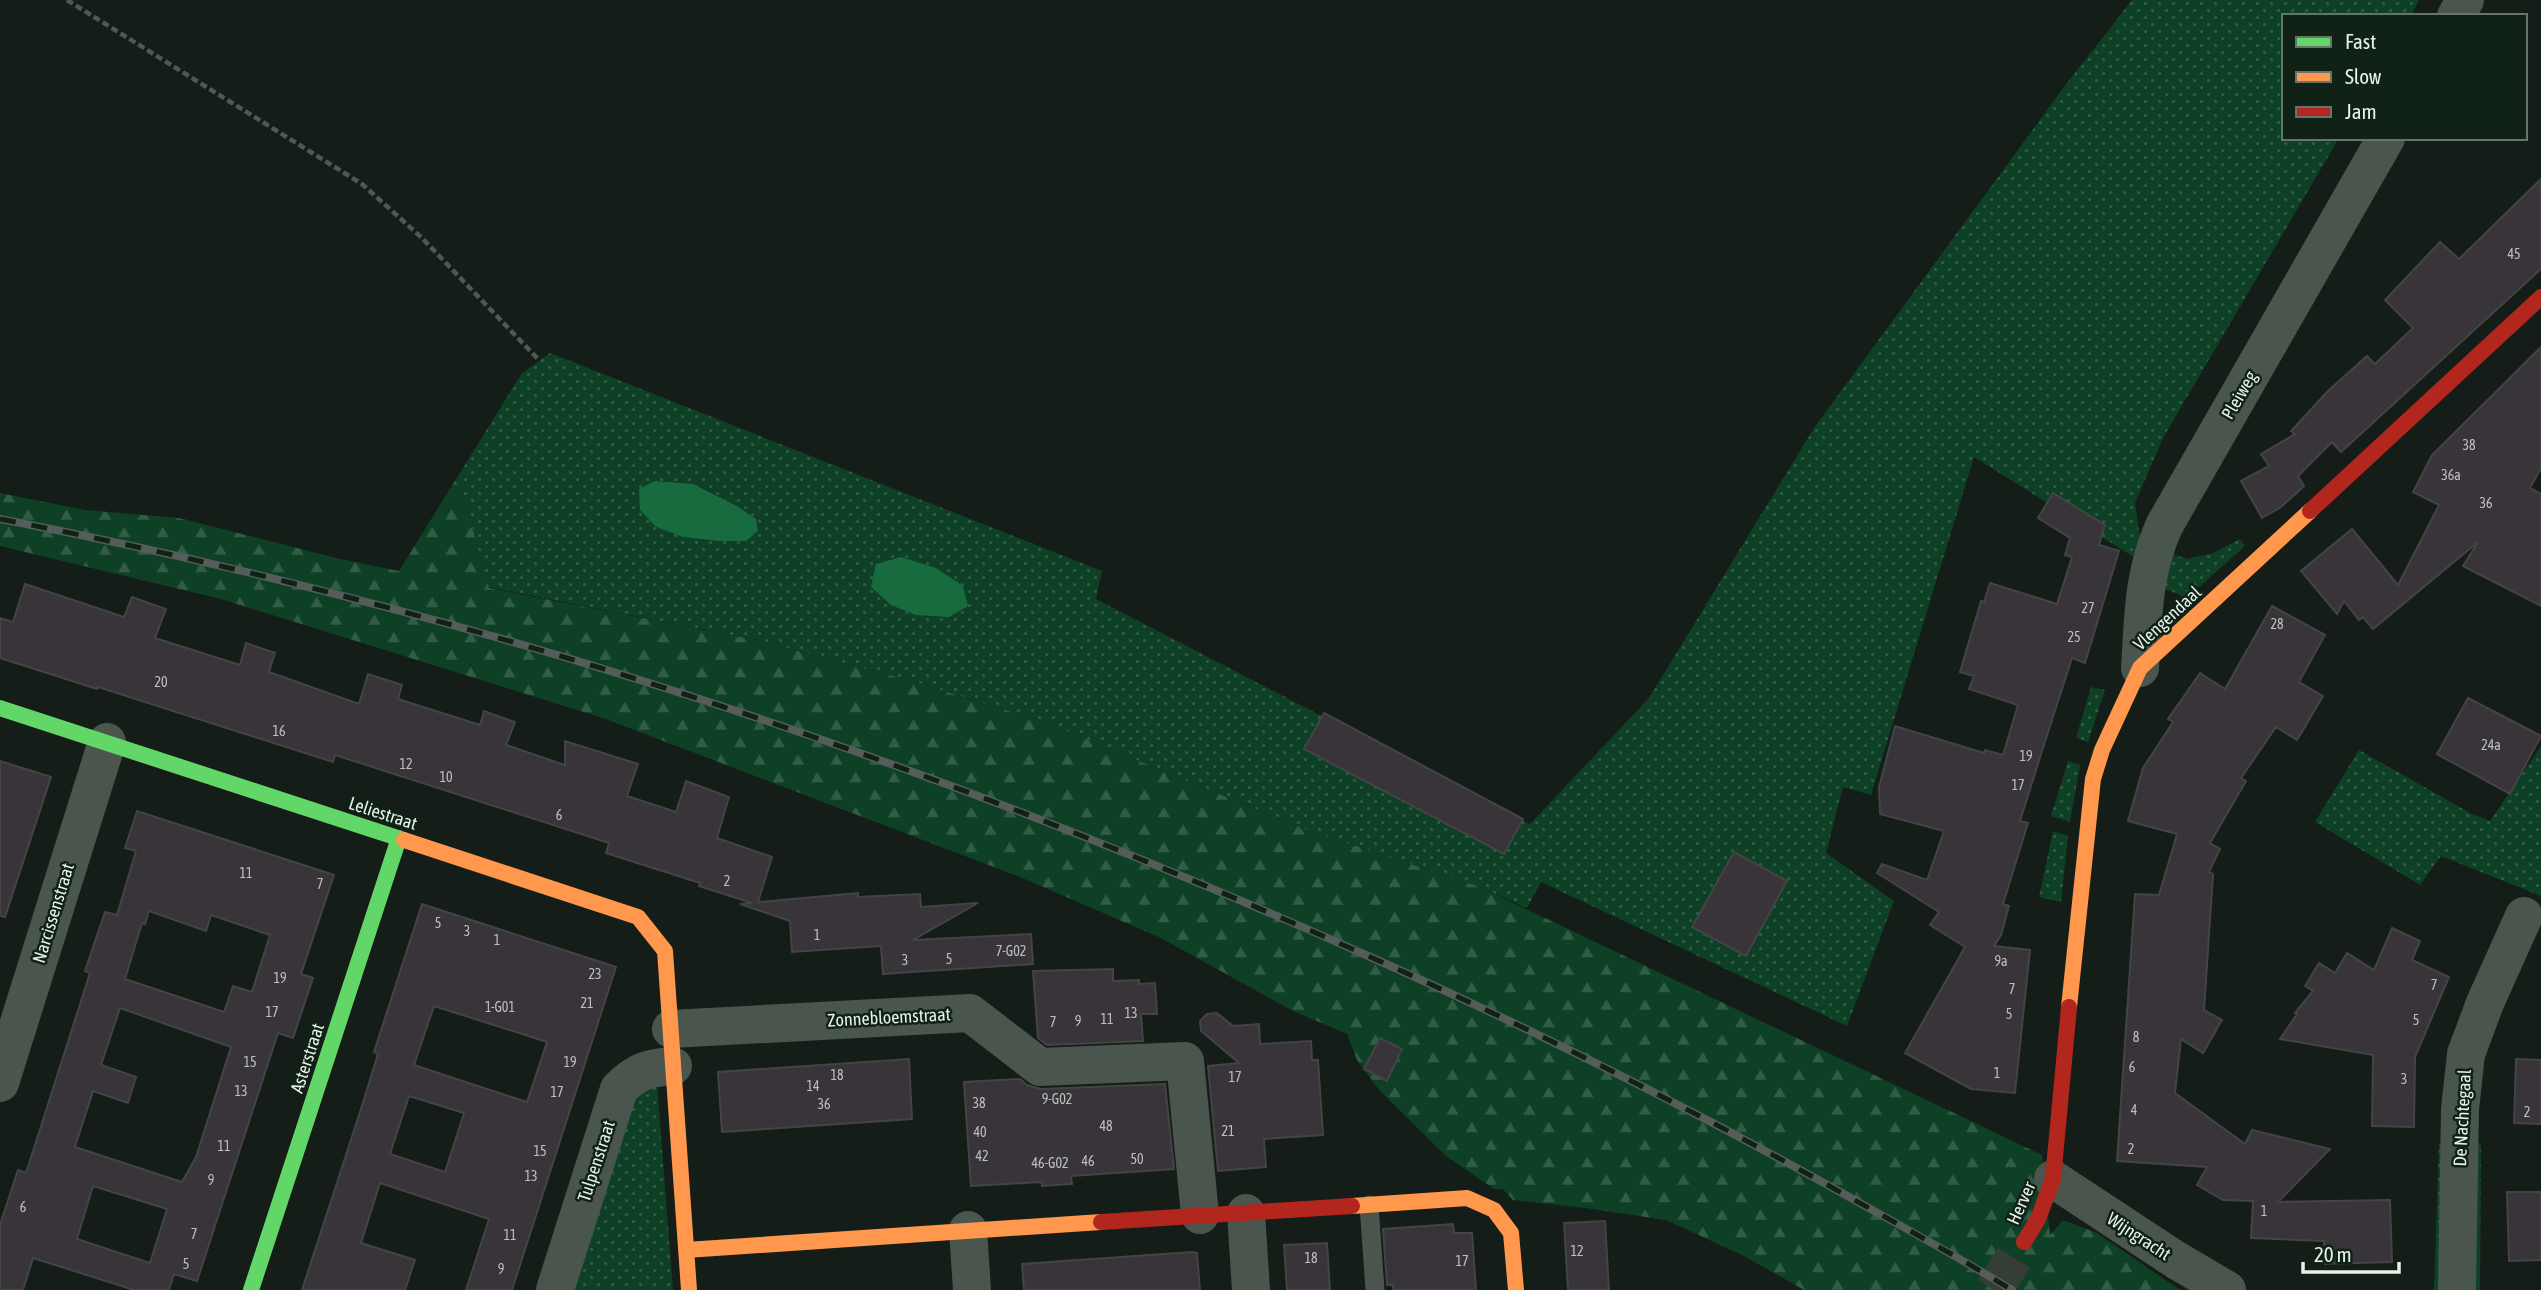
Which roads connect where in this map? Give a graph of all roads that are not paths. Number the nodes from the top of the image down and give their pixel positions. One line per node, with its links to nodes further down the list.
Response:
1 (2385, 140): 3 (street, Pleiweg)
2 (2541, 297): 3 (street, Vlengendaal)
3 (2140, 668): 11 (street, Vlengendaal)
4 (0, 708): 5 (street, Leliestraat)
5 (107, 743): 6 (street, Leliestraat); 10 (street, Narcissenstraat)
6 (399, 838): 8 (street, Leliestraat); 18 (street, Asterstraat)
7 (2524, 916): 26 (street, De Nachtegaal)
8 (671, 1029): 9 (street); 14 (street, Zonnebloemstraat)
9 (673, 1066): 17 (street); 19 (street, Tulpenstraat)
10 (0, 1083)
11 (2053, 1179): 16 (street, Herver); 25 (street, Wijngracht)
12 (1369, 1205): 13 (street); 23 (lane); 24 (street)
13 (1246, 1213): 14 (street); 22 (street)
14 (1200, 1215): 15 (street)
15 (968, 1230): 17 (street); 21 (street)
16 (2024, 1242)
17 (686, 1250): 20 (street)
18 (251, 1290)
19 (555, 1290)
20 (689, 1290)
21 (972, 1290)
22 (1251, 1290)
23 (1375, 1290)
24 (1516, 1290)
25 (2227, 1290)
26 (2457, 1290)

